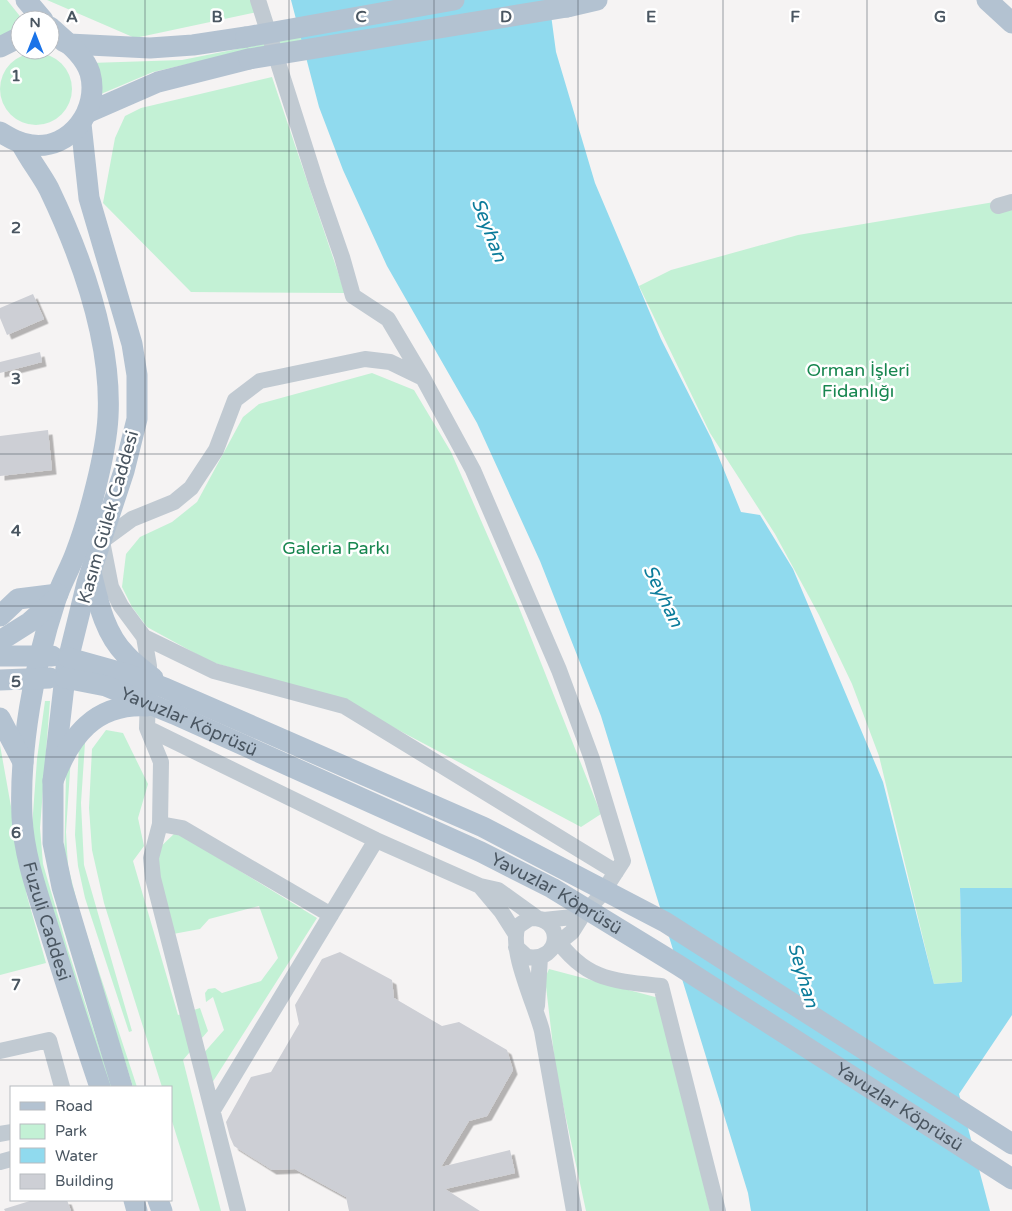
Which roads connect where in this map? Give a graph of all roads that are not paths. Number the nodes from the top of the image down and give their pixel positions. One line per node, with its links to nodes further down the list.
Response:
1 (26, 0): 6 (main road)
2 (258, 0): 12 (street)
3 (454, 0): 8 (main road, bridge)
4 (597, 0): 10 (main road, bridge)
5 (987, 0): 7 (main road)
6 (34, 10)
7 (1012, 23)
8 (60, 40)
9 (60, 41): 10 (main road, Kasım Gülek Caddesi)
10 (84, 118): 11 (main road); 13 (main road, Kasım Gülek Caddesi)
11 (6, 136): 15 (main road, Kasım Gülek Caddesi)
12 (423, 378): 13 (street); 30 (street)
13 (102, 541): 14 (main road, Kasım Gülek Caddesi); 17 (street)
14 (92, 572): 21 (main road, Kasım Gülek Caddesi); 23 (main road, bridge)
15 (57, 597): 16 (main road); 18 (main road); 20 (main road, Kasım Gülek Caddesi)
16 (0, 616)
17 (144, 637): 25 (street); 30 (street)
18 (0, 641)
19 (0, 656): 20 (main road)
20 (37, 665): 21 (main road, Yavuzlar Köprüsü); 22 (main road); 26 (main road, Fuzuli Caddesi)
21 (66, 668): 23 (main road, Yavuzlar Köprüsü, bridge); 27 (main road, Fuzuli Caddesi)
22 (0, 680)
23 (161, 697): 27 (main road, bridge); 43 (main road, Yavuzlar Köprüsü, bridge); 44 (main road, Yavuzlar Köprüsü, bridge)
24 (0, 718): 26 (main road)
25 (147, 728): 28 (street); 29 (street)
26 (23, 762): 40 (main road, Fuzuli Caddesi)
27 (53, 781): 41 (main road, Fuzuli Caddesi)
28 (160, 824): 32 (street); 42 (street)
29 (376, 840): 31 (street); 32 (street)
30 (616, 872): 33 (street)
31 (480, 886): 34 (street); 35 (street)
32 (330, 915): 42 (street)
33 (582, 916): 34 (street); 36 (street)
34 (540, 919): 35 (street); 36 (street)
35 (515, 940): 36 (street); 37 (street)
36 (552, 947): 37 (street); 47 (street)
37 (537, 1011): 46 (street)
38 (0, 1051): 39 (street)
39 (62, 1086)
40 (100, 1086)
41 (122, 1086)
42 (213, 1110): 45 (street)
43 (1012, 1144)
44 (1012, 1179)
45 (238, 1211)
46 (574, 1211)
47 (718, 1211)

